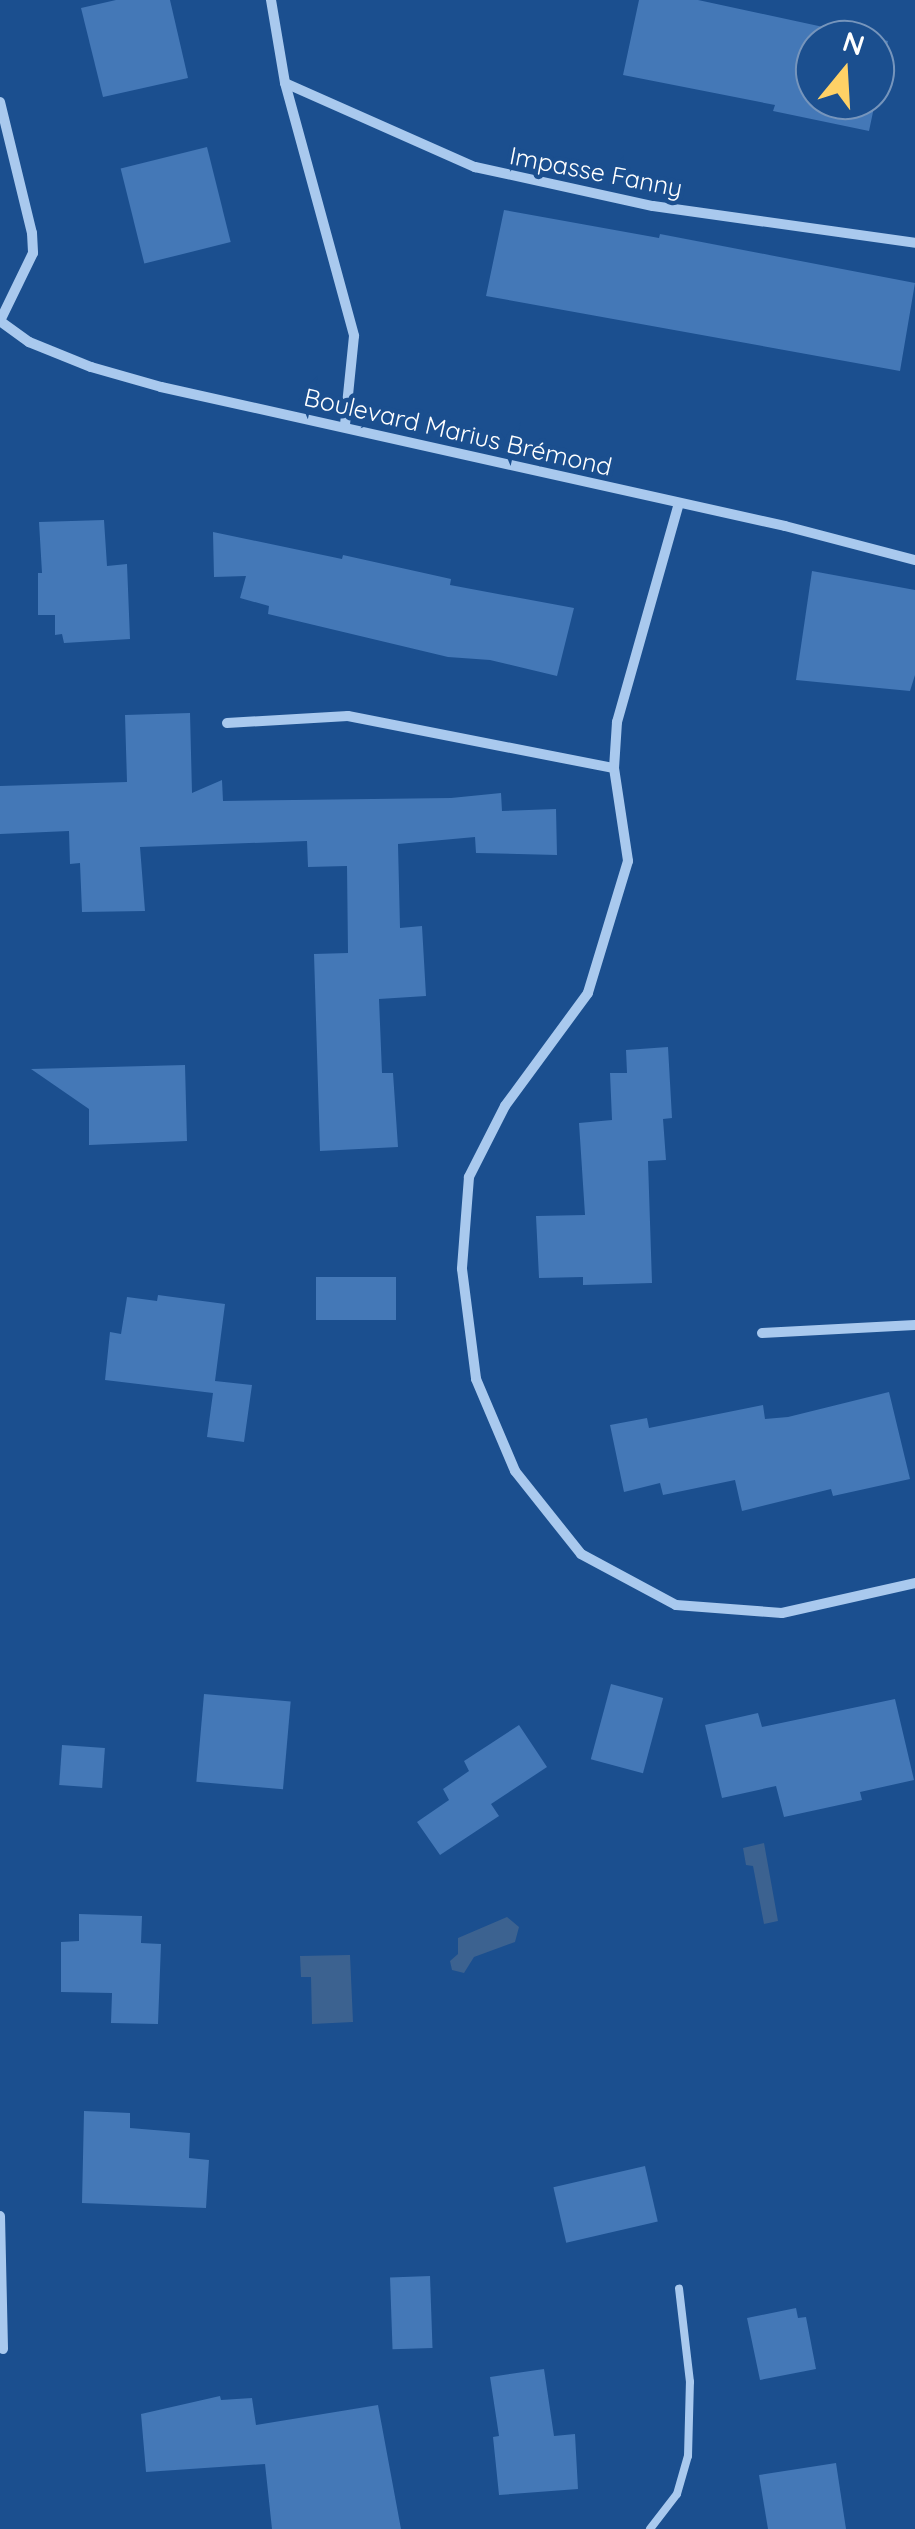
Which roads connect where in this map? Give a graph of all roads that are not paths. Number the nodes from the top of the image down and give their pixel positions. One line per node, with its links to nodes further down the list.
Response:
1 (271, 0): 2 (street)
2 (285, 83): 4 (street, Impasse Fanny); 6 (street)
3 (0, 102): 5 (street)
4 (915, 244)
5 (0, 321): 6 (street, Boulevard Marius Brémond)
6 (345, 425): 7 (street, Boulevard Marius Brémond)
7 (679, 503): 8 (street, Boulevard Marius Brémond); 10 (street)
8 (915, 560)
9 (227, 723): 10 (street)
10 (614, 768): 13 (street)
11 (915, 1325): 12 (street)
12 (762, 1333)
13 (915, 1583)
14 (0, 2216): 16 (street)
15 (679, 2289): 17 (lane)
16 (3, 2348)
17 (650, 2529)

